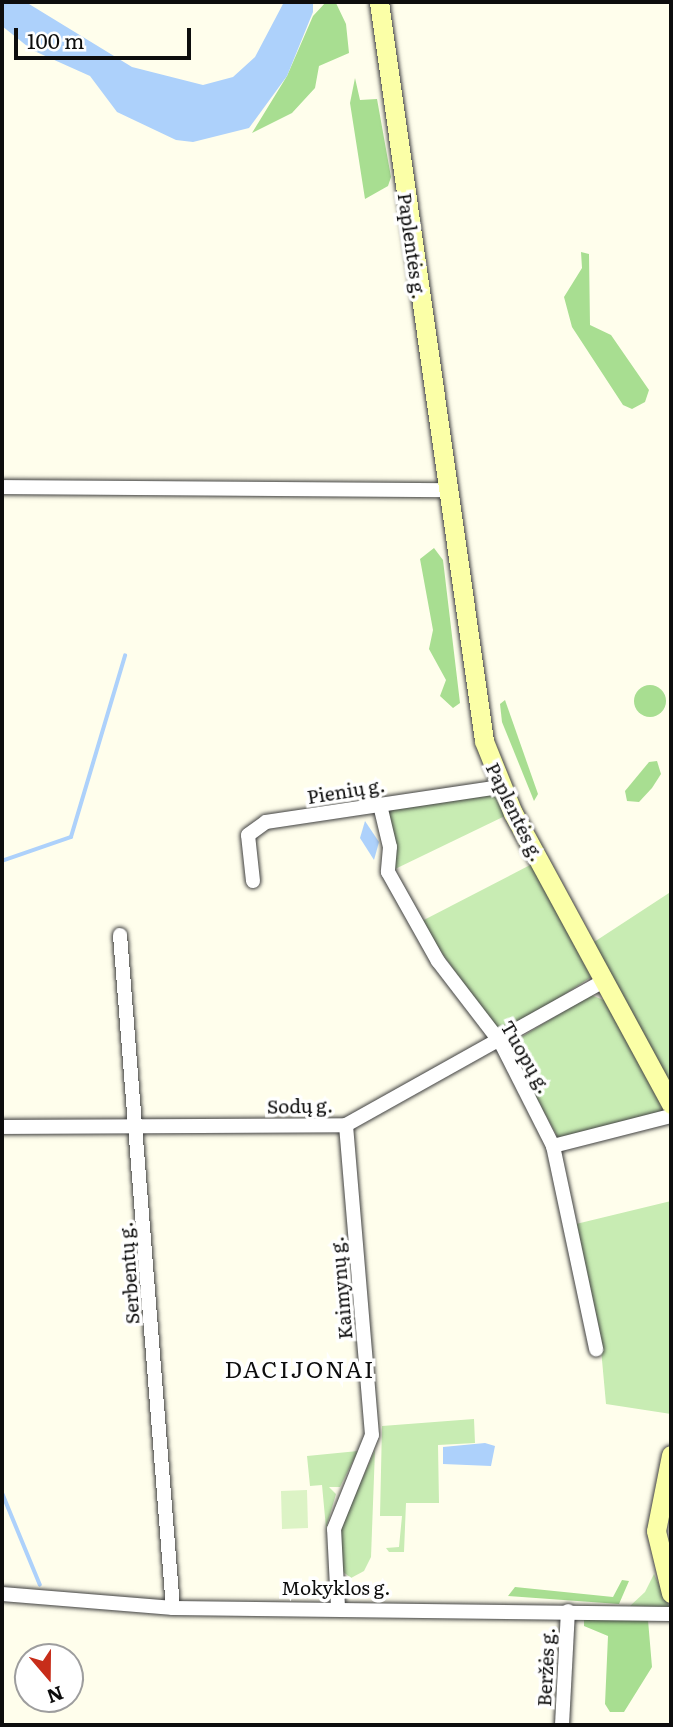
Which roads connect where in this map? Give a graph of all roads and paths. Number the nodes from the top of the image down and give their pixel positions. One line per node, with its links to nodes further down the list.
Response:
1 (379, 2): 3 (main road, Paplentės g.)
2 (2, 487): 3 (street)
3 (445, 490): 4 (main road, Paplentės g.)
4 (500, 787): 5 (street, Pienių g.); 8 (main road, Paplentės g.)
5 (380, 805): 6 (street, Pienių g.); 9 (street, Tuopų g.)
6 (253, 881)
7 (120, 935): 13 (street, Serbentų g.)
8 (604, 981): 9 (street, Sodų g.); 10 (main road, Paplentės g.)
9 (501, 1043): 12 (street, Sodų g.); 15 (street, Tuopų g.)
10 (671, 1104)
11 (671, 1116): 15 (street)
12 (346, 1125): 13 (street, Sodų g.); 20 (street, Kaimynų g.)
13 (137, 1126): 14 (street, Sodų g.); 21 (street, Serbentų g.)
14 (2, 1127)
15 (553, 1146): 16 (street, Tuopų g.)
16 (596, 1349)
17 (671, 1455): 18 (main road)
18 (671, 1593)
19 (2, 1594): 21 (street, Mokyklos g.)
20 (338, 1607): 21 (street, Mokyklos g.); 22 (street, Mokyklos g.)
21 (173, 1608)
22 (568, 1611): 23 (street, Mokyklos g.); 24 (street, Beržės g.)
23 (671, 1614)
24 (562, 1725)

